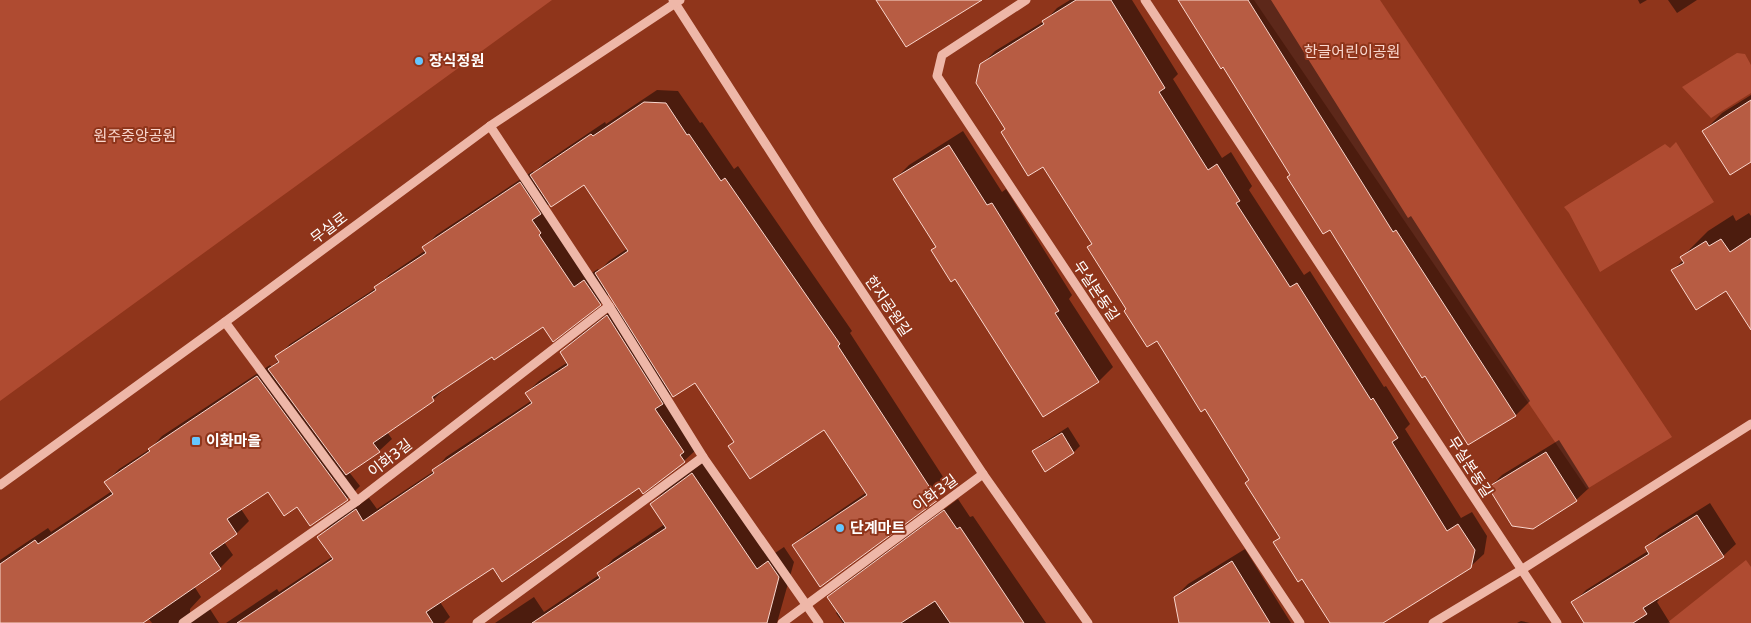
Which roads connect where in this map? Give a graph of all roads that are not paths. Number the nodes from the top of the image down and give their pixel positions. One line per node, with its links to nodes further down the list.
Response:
1 (1026, 0): 19 (street, 무실본동길)
2 (1145, 0): 12 (street, 무실본동길)
3 (676, 1): 4 (street, 무실로); 9 (street, 한지공원길)
4 (490, 126): 5 (street); 6 (street, 무실로)
5 (609, 306): 8 (street); 11 (street, 이화3길)
6 (226, 322): 10 (street, 무실로); 11 (street)
7 (1751, 424): 12 (street)
8 (703, 457): 13 (street); 15 (street)
9 (983, 474): 13 (street, 이화3길); 18 (street, 한지공원길)
10 (0, 486)
11 (357, 501): 14 (street, 이화3길)
12 (1521, 570): 20 (street); 21 (street, 무실본동길)
13 (807, 604): 16 (street, 이화3길); 17 (street)
14 (183, 623)
15 (477, 623)
16 (782, 623)
17 (819, 623)
18 (1088, 623)
19 (1300, 623)
20 (1433, 623)
21 (1556, 623)

